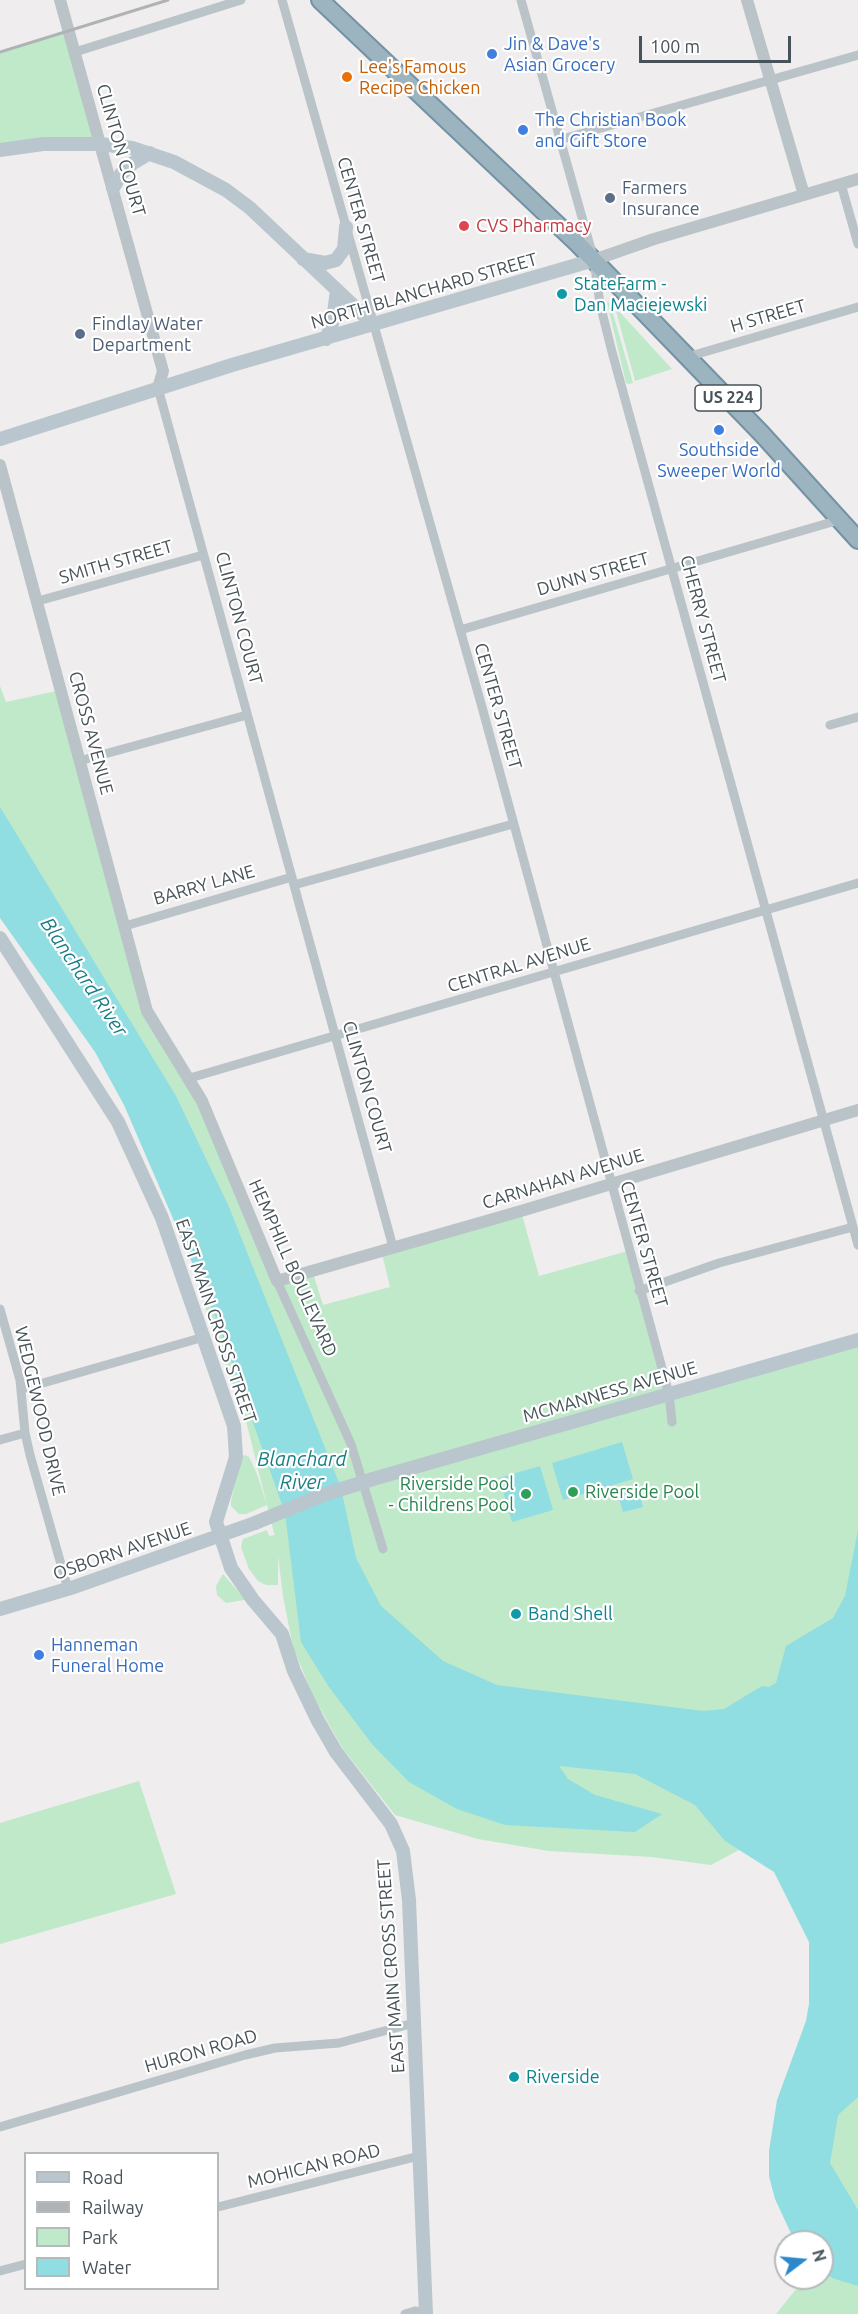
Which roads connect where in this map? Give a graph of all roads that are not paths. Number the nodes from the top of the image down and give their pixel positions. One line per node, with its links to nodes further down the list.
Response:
1 (60, 0): 7 (street, CLINTON COURT)
2 (241, 0): 7 (street)
3 (282, 0): 18 (street, CENTER STREET)
4 (320, 0): 21 (highway, US 224)
5 (520, 0): 10 (street, CHERRY STREET)
6 (747, 0): 9 (street)
7 (75, 52): 11 (street, CLINTON COURT)
8 (858, 55): 9 (street)
9 (770, 81): 10 (street); 17 (street)
10 (559, 140): 21 (street, CHERRY STREET)
11 (100, 144): 12 (main road); 13 (main road); 16 (street, CLINTON COURT)
12 (0, 150)
13 (150, 153): 16 (main road); 20 (main road)
14 (858, 179): 15 (street, NORTH BLANCHARD STREET)
15 (841, 184): 17 (street, NORTH BLANCHARD STREET); 19 (street)
16 (113, 188): 27 (street, CLINTON COURT)
17 (804, 195): 21 (street, NORTH BLANCHARD STREET)
18 (346, 227): 20 (main road); 24 (street, CENTER STREET)
19 (858, 244)
20 (303, 259): 22 (main road)
21 (594, 260): 24 (main road, NORTH BLANCHARD STREET); 26 (highway, US 224); 33 (street, CHERRY STREET)
22 (337, 290): 24 (main road); 25 (main road)
23 (858, 307): 26 (street, H STREET)
24 (374, 325): 25 (main road, NORTH BLANCHARD STREET); 35 (street, CENTER STREET)
25 (326, 339): 27 (main road, NORTH BLANCHARD STREET)
26 (687, 357): 30 (highway, US 224)
27 (158, 388): 28 (main road, NORTH BLANCHARD STREET); 32 (street, CLINTON COURT)
28 (0, 439)
29 (0, 465): 34 (street, CROSS AVENUE)
30 (839, 520): 31 (highway, US 224); 33 (street, DUNN STREET)
31 (856, 536)
32 (203, 555): 34 (street, SMITH STREET); 36 (street, CLINTON COURT)
33 (672, 569): 35 (street, DUNN STREET); 43 (street, CHERRY STREET)
34 (38, 601): 39 (street, CROSS AVENUE)
35 (460, 630): 40 (street, CENTER STREET)
36 (247, 715): 39 (street); 41 (street, CLINTON COURT)
37 (858, 717): 38 (street)
38 (830, 725)
39 (79, 761): 44 (street, CROSS AVENUE)
40 (513, 824): 41 (street, BARRY LANE); 46 (street, CENTER STREET)
41 (293, 881): 44 (street, BARRY LANE); 48 (street, CLINTON COURT)
42 (858, 882): 43 (street, CENTRAL AVENUE)
43 (765, 909): 46 (street, CENTRAL AVENUE); 51 (street, CHERRY STREET)
44 (125, 926): 47 (street, CROSS AVENUE)
45 (0, 938): 59 (main road, EAST MAIN CROSS STREET)
46 (553, 972): 48 (street, CENTRAL AVENUE); 52 (street, CENTER STREET)
47 (147, 1011): 49 (street, HEMPHILL BOULEVARD)
48 (334, 1037): 49 (street, CENTRAL AVENUE); 55 (street, CLINTON COURT)
49 (190, 1078): 56 (street, HEMPHILL BOULEVARD)
50 (858, 1110): 51 (street, CARNAHAN AVENUE)
51 (823, 1119): 52 (street, CARNAHAN AVENUE); 53 (street, CHERRY STREET)
52 (610, 1184): 55 (street, CARNAHAN AVENUE); 57 (street, CENTER STREET)
53 (853, 1227): 54 (street, CHERRY STREET); 57 (street)
54 (858, 1245)
55 (393, 1247): 56 (street, CARNAHAN AVENUE)
56 (277, 1281): 68 (street, HEMPHILL BOULEVARD)
57 (639, 1291): 62 (street, CENTER STREET)
58 (0, 1309): 61 (street, WEDGEWOOD DRIVE)
59 (204, 1337): 61 (street); 67 (main road, EAST MAIN CROSS STREET)
60 (858, 1340): 62 (main road, MCMANNESS AVENUE)
61 (22, 1389): 64 (street, WEDGEWOOD DRIVE)
62 (669, 1394): 63 (street, CENTER STREET); 66 (main road, MCMANNESS AVENUE, bridge)
63 (672, 1422)
64 (25, 1433): 65 (street); 69 (street, WEDGEWOOD DRIVE)
65 (0, 1440)
66 (255, 1523): 67 (main road, OSBORN AVENUE)
67 (220, 1536): 69 (main road, OSBORN AVENUE); 71 (main road, EAST MAIN CROSS STREET)
68 (383, 1550)
69 (68, 1589): 70 (main road, OSBORN AVENUE)
70 (0, 1609)
71 (414, 2023): 72 (street, HURON ROAD); 73 (main road, EAST MAIN CROSS STREET)
72 (0, 2127)
73 (419, 2156): 74 (street, MOHICAN ROAD); 78 (main road, EAST MAIN CROSS STREET)
74 (219, 2207)
75 (24, 2265): 76 (street)
76 (0, 2271)
77 (405, 2314): 78 (street)
78 (426, 2314)

